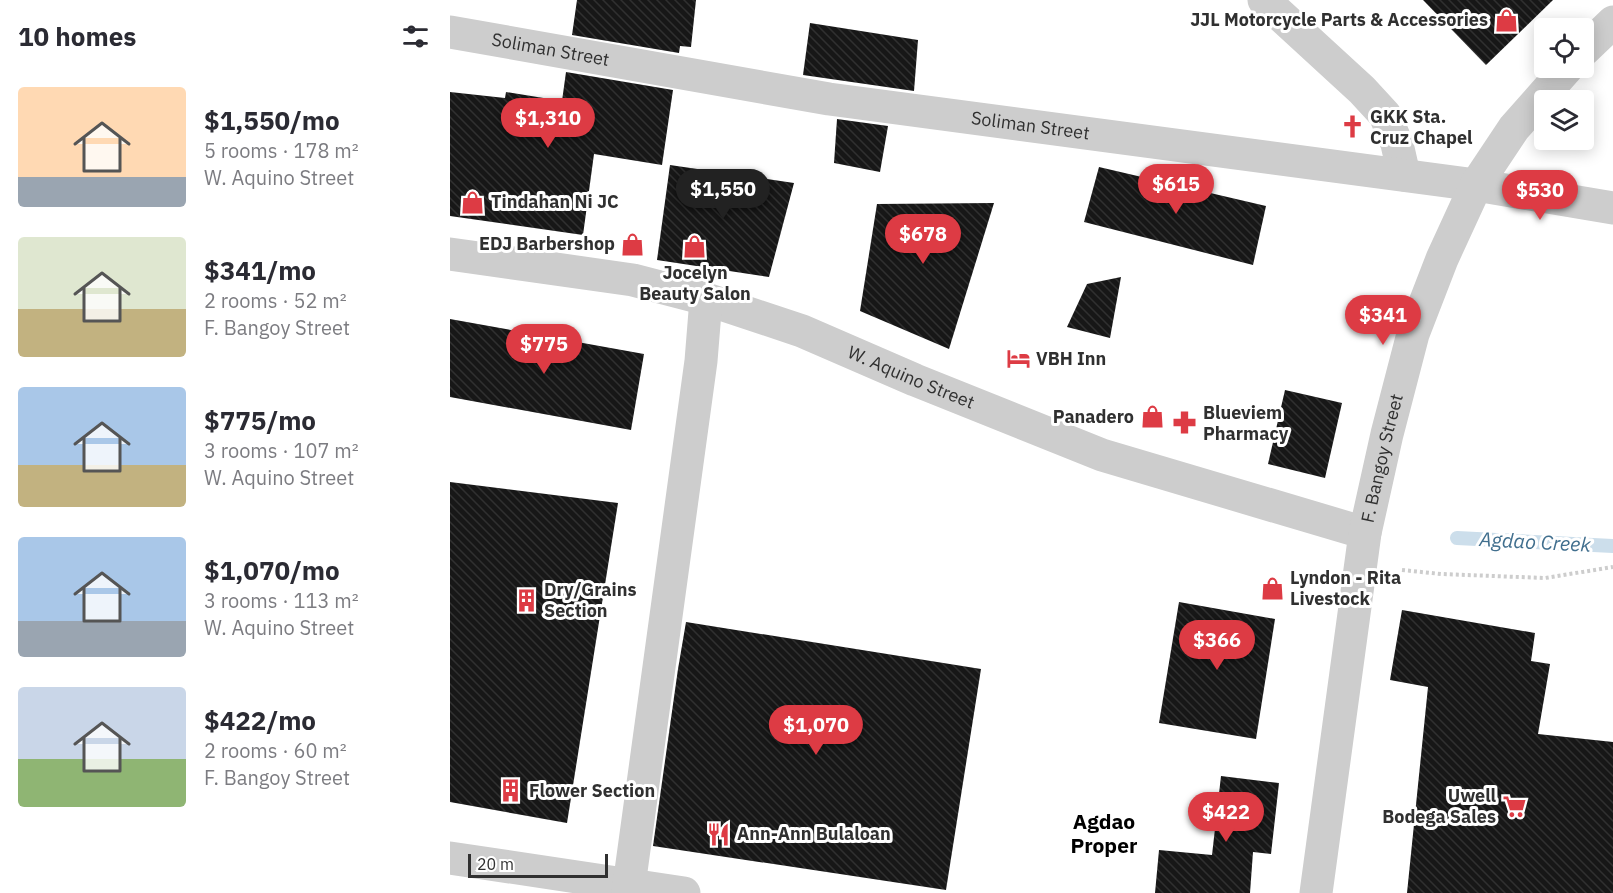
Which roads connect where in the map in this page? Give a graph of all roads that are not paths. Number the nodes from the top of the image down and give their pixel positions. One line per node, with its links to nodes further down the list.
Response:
1 (1264, 0): 6 (street)
2 (1613, 22): 4 (street)
3 (450, 32): 6 (street, Soliman Street)
4 (1594, 40)
5 (1558, 78): 7 (street, F. Bangoy Street)
6 (1404, 175): 7 (street, Soliman Street)
7 (1476, 184): 8 (street, Soliman Street); 11 (street, F. Bangoy Street)
8 (1613, 208)
9 (450, 254): 10 (street, W. Aquino Street)
10 (706, 299): 11 (street, W. Aquino Street); 13 (street)
11 (1365, 533): 15 (street, F. Bangoy Street)
12 (450, 858): 13 (street)
13 (629, 889): 14 (street)
14 (684, 893)
15 (1316, 893)

